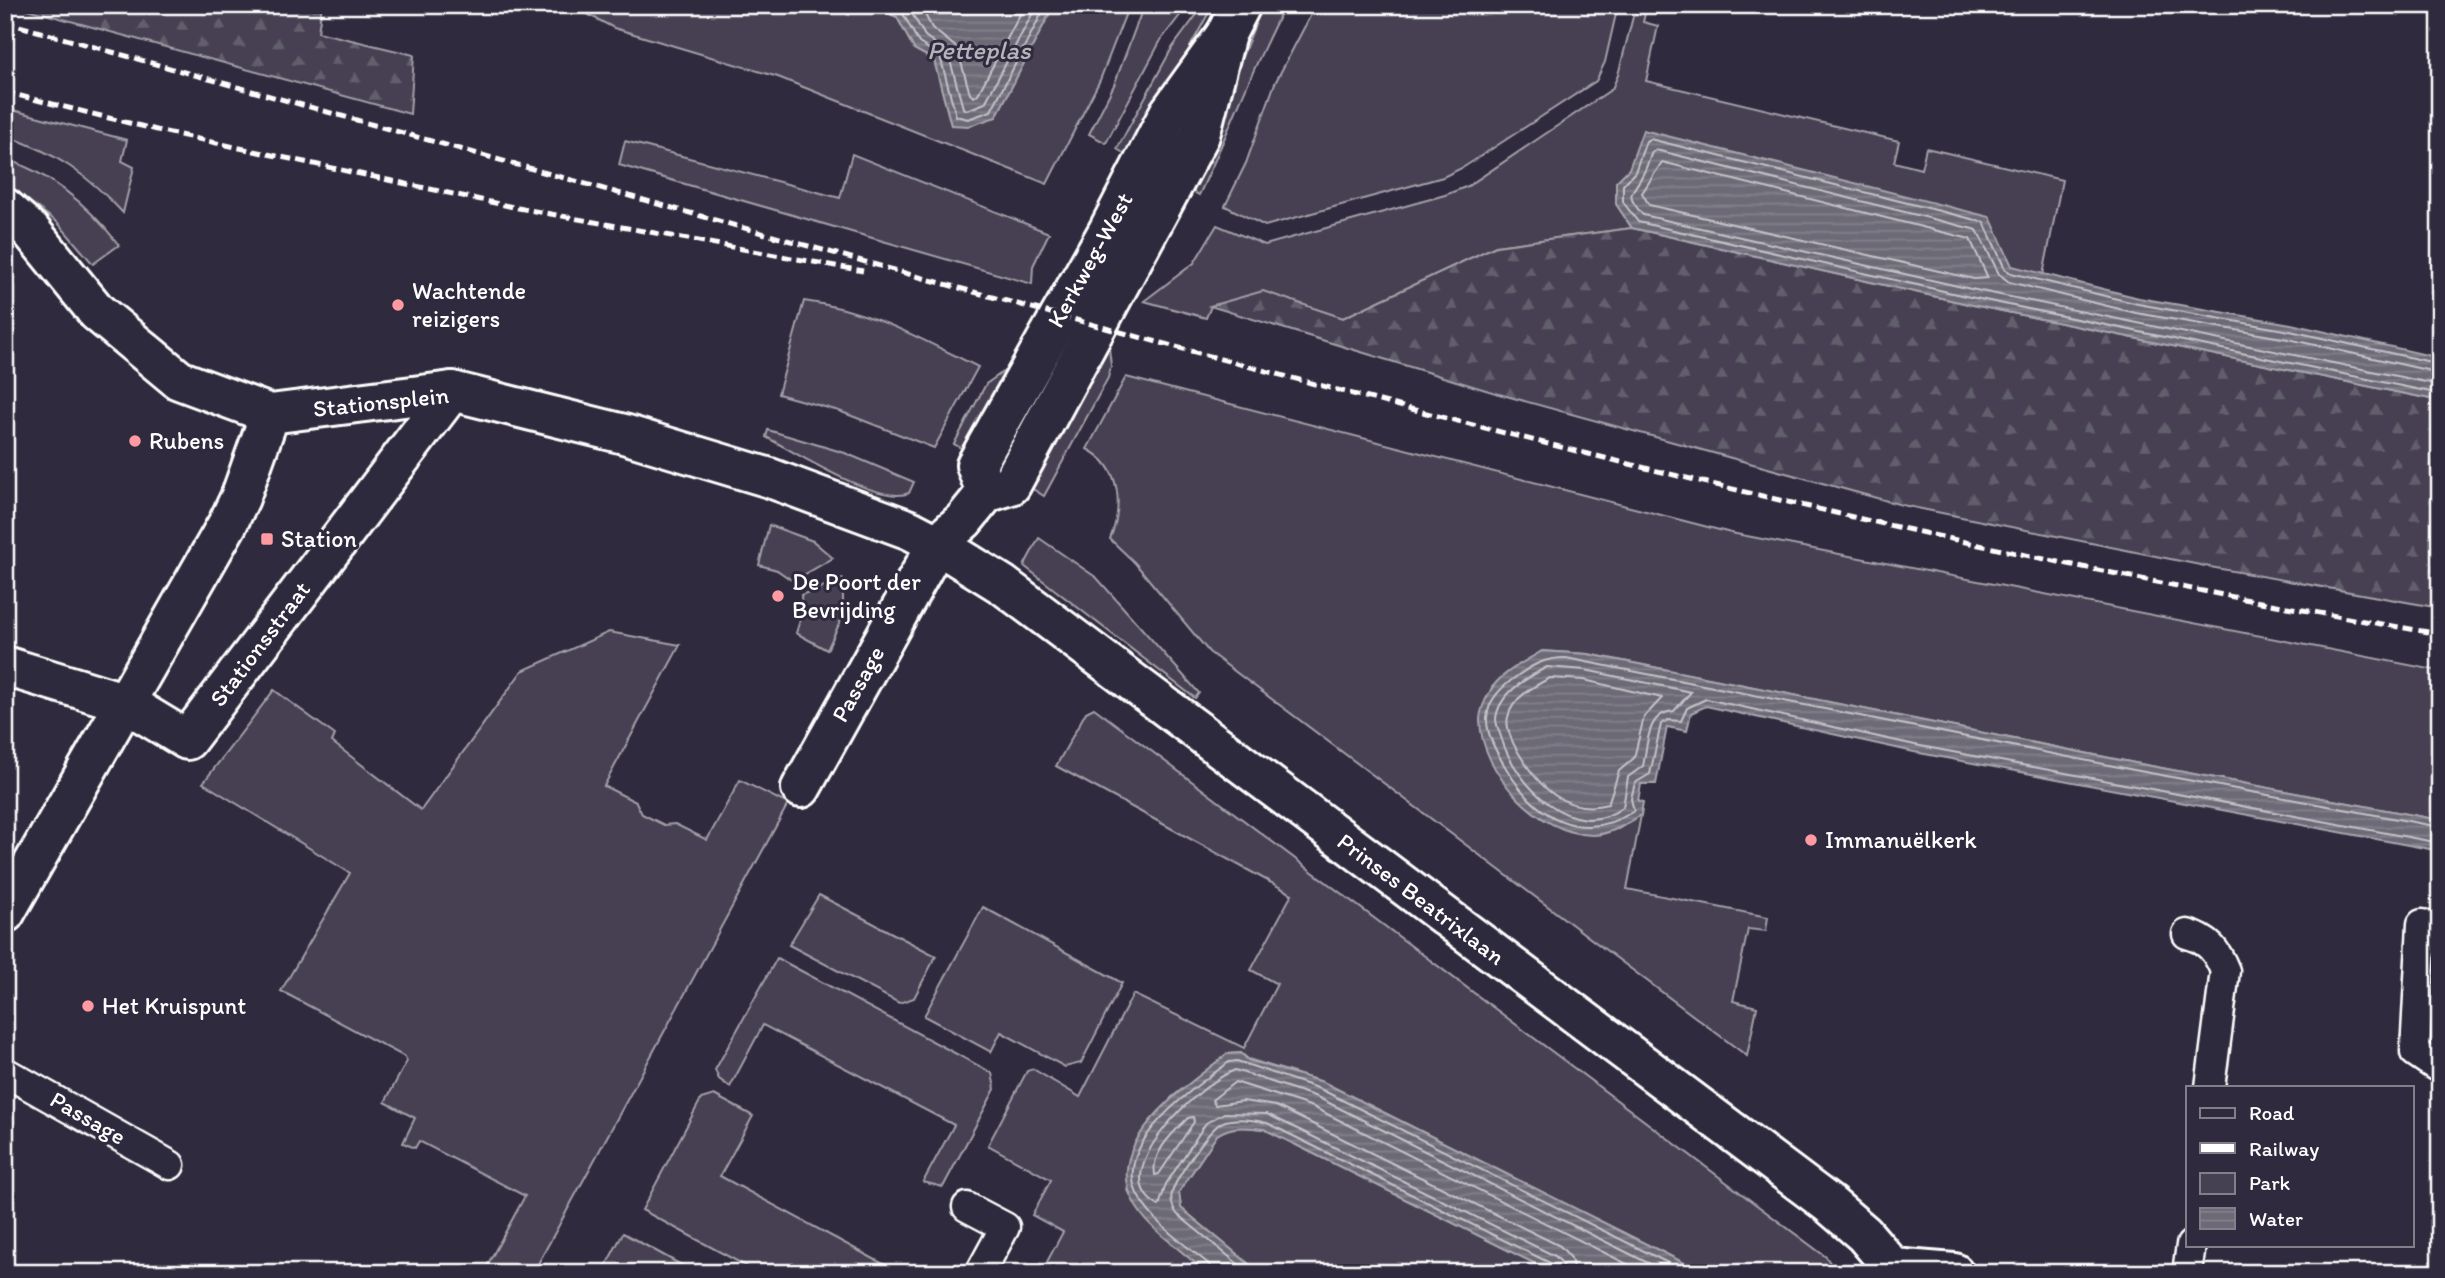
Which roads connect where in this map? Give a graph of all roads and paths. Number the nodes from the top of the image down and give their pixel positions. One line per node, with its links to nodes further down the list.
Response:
1 (1234, 20): 5 (street, Kerkweg-West)
2 (5, 208): 4 (street, Stationsplein)
3 (452, 391): 4 (street, Stationsplein); 5 (street, Stationsplein); 7 (street, Stationsstraat)
4 (270, 414): 7 (street)
5 (937, 544): 8 (street, Passage); 18 (street, Prinses Beatrixlaan)
6 (5, 666): 7 (street)
7 (126, 703): 9 (street)
8 (801, 788)
9 (5, 913)
10 (2423, 924): 12 (lane)
11 (2188, 934): 14 (lane)
12 (2440, 1069)
13 (5, 1072): 15 (lane, Passage)
14 (2210, 1086)
15 (170, 1165)
16 (967, 1208): 19 (lane)
17 (2191, 1246): 21 (lane)
18 (1892, 1270): 20 (street, Prinses Beatrixlaan)
19 (980, 1273)
20 (1954, 1273)
21 (2187, 1273)

